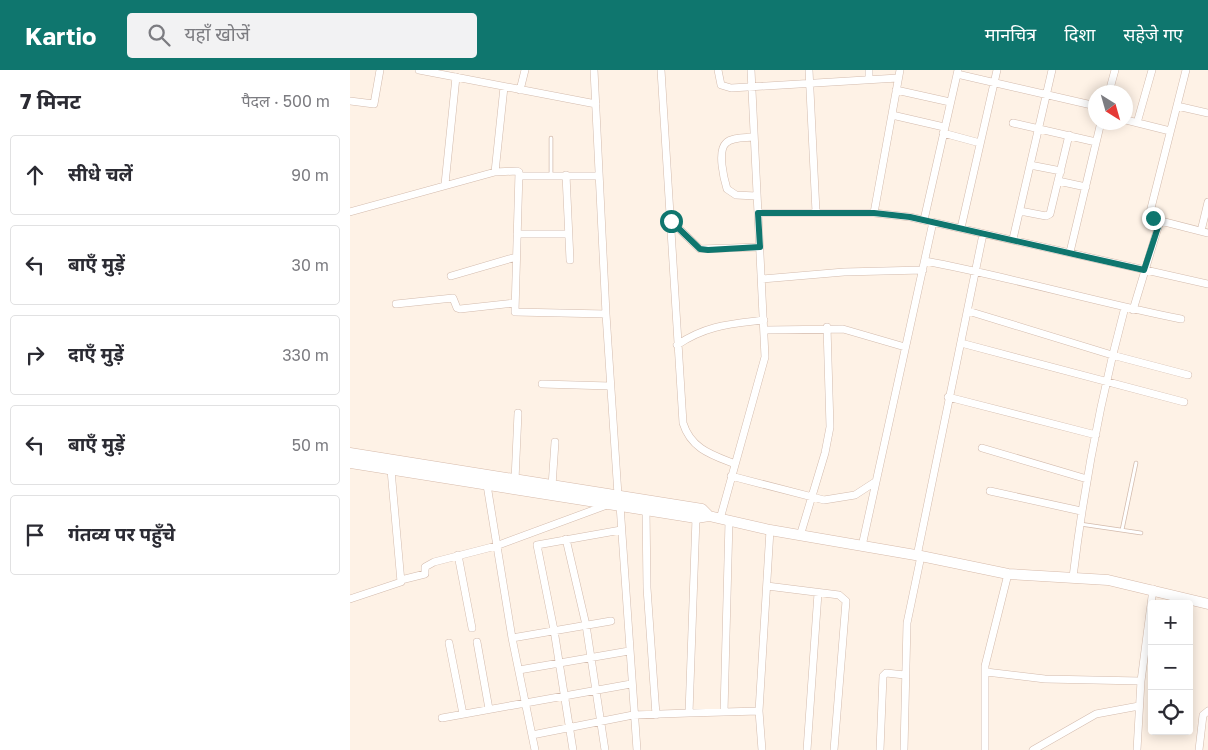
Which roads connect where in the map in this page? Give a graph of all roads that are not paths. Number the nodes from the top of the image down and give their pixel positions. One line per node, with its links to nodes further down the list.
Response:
1 (380, 70): 28 (street)
2 (423, 70): 17 (street)
3 (525, 70): 25 (street)
4 (594, 70): 30 (street)
5 (661, 70): 65 (street)
6 (718, 70): 24 (street)
7 (751, 70): 24 (street)
8 (809, 70): 20 (street)
9 (869, 70): 18 (street)
10 (900, 70): 19 (street)
11 (997, 70): 21 (street)
12 (1052, 70): 27 (street)
13 (1115, 70): 22 (street)
14 (1152, 70): 37 (street)
15 (1186, 70): 32 (street)
16 (957, 72): 21 (street); 29 (street)
17 (456, 77): 23 (street); 55 (street)
18 (869, 78): 19 (street); 20 (street)
19 (898, 78): 26 (street)
20 (809, 83): 24 (street); 61 (street)
21 (994, 83): 27 (street); 46 (street)
22 (1111, 85)
23 (504, 87): 25 (street); 49 (street)
24 (752, 87): 43 (street)
25 (520, 90): 30 (street)
26 (896, 90): 29 (street); 34 (street)
27 (1046, 94): 31 (street); 38 (street)
28 (350, 101)
29 (950, 102): 39 (street)
30 (596, 104): 53 (street)
31 (1088, 104)
32 (1177, 106): 33 (street); 41 (street)
33 (1208, 113)
34 (892, 115): 39 (street); 63 (street)
35 (1013, 122): 38 (street)
36 (1133, 122): 37 (street)
37 (1137, 123): 41 (street)
38 (1039, 128): 42 (street); 47 (street)
39 (943, 130): 46 (street); 64 (street)
40 (1099, 130): 45 (street)
41 (1170, 131): 66 (street)
42 (1069, 135): 45 (street); 48 (street)
43 (753, 137): 57 (street); 57 (street)
44 (550, 138): 50 (lane)
45 (1096, 142): 56 (street)
46 (980, 143): 68 (street)
47 (1030, 165): 48 (street); 59 (street)
48 (1061, 171): 54 (street)
49 (495, 172): 52 (street); 55 (street)
50 (552, 175): 51 (street); 52 (street)
51 (566, 175): 53 (street); 71 (street)
52 (519, 176): 70 (street)
53 (599, 176): 90 (street)
54 (1058, 181): 56 (street); 59 (street)
55 (445, 184): 60 (street)
56 (1086, 187): 75 (street)
57 (756, 196): 62 (street)
58 (1208, 202): 69 (street)
59 (1020, 211): 73 (street)
60 (350, 212)
61 (816, 212): 62 (street); 63 (street)
62 (758, 213): 74 (street)
63 (874, 213): 64 (street)
64 (924, 220): 67 (street)
65 (671, 221): 74 (street); 96 (street)
66 (1160, 221): 69 (street); 81 (street)
67 (933, 222): 68 (street); 78 (street)
68 (961, 228): 72 (street)
69 (1204, 232)
70 (517, 234): 71 (street); 76 (street)
71 (568, 234): 77 (street)
72 (984, 234): 73 (street); 80 (street)
73 (1013, 239): 75 (street)
74 (760, 247): 83 (street)
75 (1070, 252): 81 (street)
76 (516, 257): 82 (street); 85 (street)
77 (570, 260)
78 (925, 261): 79 (street); 80 (street)
79 (923, 270): 83 (street); 97 (street)
80 (976, 270): 87 (street); 89 (street)
81 (1144, 270): 84 (street); 88 (street)
82 (451, 276)
83 (762, 279): 92 (street)
84 (1208, 284)
85 (514, 303): 86 (street); 90 (street)
86 (396, 304)
87 (1125, 307): 88 (street); 98 (street)
88 (1133, 310): 91 (street)
89 (968, 311): 95 (street); 98 (street)
90 (606, 314): 102 (street)
91 (1181, 319)
92 (764, 320): 94 (street); 96 (street)
93 (827, 327): 94 (street); 97 (street); 121 (street)
94 (766, 330): 112 (street)
95 (961, 343): 100 (street); 103 (street)
96 (677, 345): 112 (street)
97 (905, 348): 117 (street)
98 (1112, 355): 99 (street); 100 (street)
99 (1188, 375)
100 (1106, 382): 104 (street); 106 (street)
101 (542, 384): 102 (street)
102 (610, 386): 122 (street)
103 (948, 397): 106 (street); 137 (street)
104 (1184, 402)
105 (518, 412): 116 (street)
106 (1096, 434): 115 (street)
107 (555, 442): 119 (street)
108 (982, 448): 115 (street)
109 (350, 452): 116 (street)
110 (350, 463): 113 (street)
111 (1136, 463): 130 (lane)
112 (734, 464): 114 (street)
113 (391, 470): 118 (street); 140 (street)
114 (731, 476): 121 (street); 126 (street)
115 (1087, 479): 124 (street)
116 (515, 480): 119 (street)
117 (875, 482): 121 (street); 135 (street)
118 (487, 485): 122 (street); 134 (street)
119 (552, 486): 122 (street)
120 (990, 491): 124 (street)
121 (811, 498): 132 (street)
122 (616, 501): 123 (street); 126 (street); 128 (street); 134 (street)
123 (646, 509): 125 (street); 172 (street)
124 (1081, 511): 127 (street)
125 (696, 518): 126 (street); 169 (street)
126 (719, 519): 129 (street); 168 (street)
127 (1080, 524): 130 (lane); 139 (street)
128 (621, 530): 133 (street); 153 (street)
129 (770, 530): 132 (street); 141 (street)
130 (1122, 530): 131 (lane)
131 (1141, 533)
132 (800, 536): 135 (street)
133 (566, 539): 147 (street); 149 (street)
134 (496, 546): 136 (street); 150 (street)
135 (862, 546): 137 (street)
136 (458, 555): 140 (street); 148 (street)
137 (919, 556): 138 (street); 158 (street)
138 (1008, 574): 139 (street); 157 (street)
139 (1073, 577): 142 (street)
140 (401, 580): 144 (street)
141 (767, 586): 143 (street); 166 (street)
142 (1153, 589): 145 (street); 159 (street)
143 (818, 593): 182 (street); 183 (street)
144 (350, 599)
145 (1208, 604)
146 (611, 621): 147 (street)
147 (586, 625): 149 (street); 154 (street)
148 (472, 628)
149 (554, 630): 150 (street); 155 (street)
150 (512, 638): 156 (street)
151 (477, 642): 165 (street)
152 (449, 643): 170 (street)
153 (629, 651): 154 (street); 160 (street)
154 (590, 658): 155 (street); 161 (street)
155 (560, 664): 156 (street); 162 (street)
156 (519, 670): 163 (street)
157 (986, 672): 159 (street); 186 (street)
158 (905, 675): 184 (street); 185 (street)
159 (1141, 681): 164 (street)
160 (631, 684): 161 (street); 171 (street)
161 (596, 690): 162 (street); 174 (street)
162 (564, 695): 163 (street); 175 (street)
163 (525, 702): 165 (street); 176 (street)
164 (1139, 706): 187 (street); 188 (street)
165 (489, 709): 170 (street)
166 (760, 711): 168 (street); 181 (street)
167 (1208, 711): 189 (street)
168 (724, 712): 169 (street)
169 (689, 713): 172 (street)
170 (463, 714): 173 (street)
171 (633, 715): 172 (street); 174 (street); 180 (street)
172 (656, 715)
173 (442, 718)
174 (600, 720): 175 (street); 179 (street)
175 (569, 726): 176 (street); 178 (street)
176 (532, 735): 177 (street)
177 (535, 750)
178 (573, 750)
179 (605, 750)
180 (637, 750)
181 (762, 750)
182 (807, 750)
183 (834, 750)
184 (880, 750)
185 (904, 750)
186 (985, 750)
187 (1033, 750)
188 (1137, 750)
189 (1199, 750)

